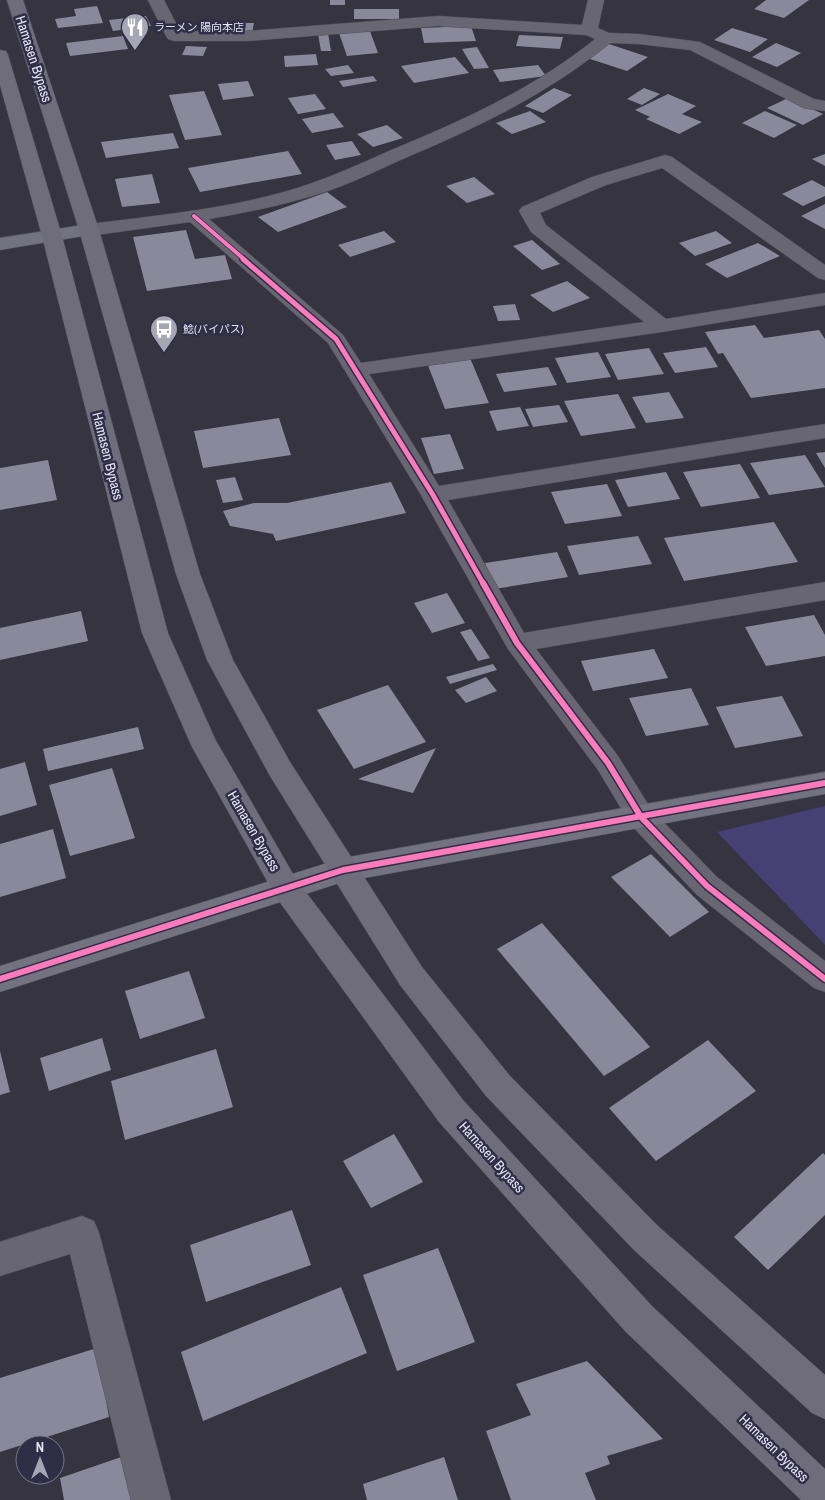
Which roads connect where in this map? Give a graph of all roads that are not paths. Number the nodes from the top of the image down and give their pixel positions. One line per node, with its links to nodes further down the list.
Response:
1 (15, 0): 9 (highway, Hamasen Bypass)
2 (156, 0): 4 (street)
3 (596, 0): 4 (street)
4 (589, 30): 5 (street)
5 (606, 38): 7 (street); 8 (street)
6 (0, 55): 10 (highway, Hamasen Bypass)
7 (825, 106)
8 (194, 216): 9 (street); 15 (street)
9 (89, 230): 10 (street); 22 (highway, Hamasen Bypass)
10 (52, 236): 11 (street); 23 (highway, Hamasen Bypass)
11 (0, 244)
12 (825, 274): 14 (street)
13 (825, 299): 14 (street)
14 (662, 326): 15 (street)
15 (355, 370): 17 (street)
16 (825, 431): 17 (street)
17 (433, 495): 19 (street)
18 (825, 591): 19 (street)
19 (517, 643): 21 (street)
20 (825, 783): 21 (street)
21 (641, 817): 22 (street); 25 (street)
22 (343, 870): 23 (street); 27 (highway, Hamasen Bypass)
23 (286, 888): 24 (street); 28 (highway, Hamasen Bypass)
24 (0, 979)
25 (825, 979)
26 (0, 1259): 29 (street)
27 (825, 1400)
28 (825, 1496)
29 (151, 1500)

